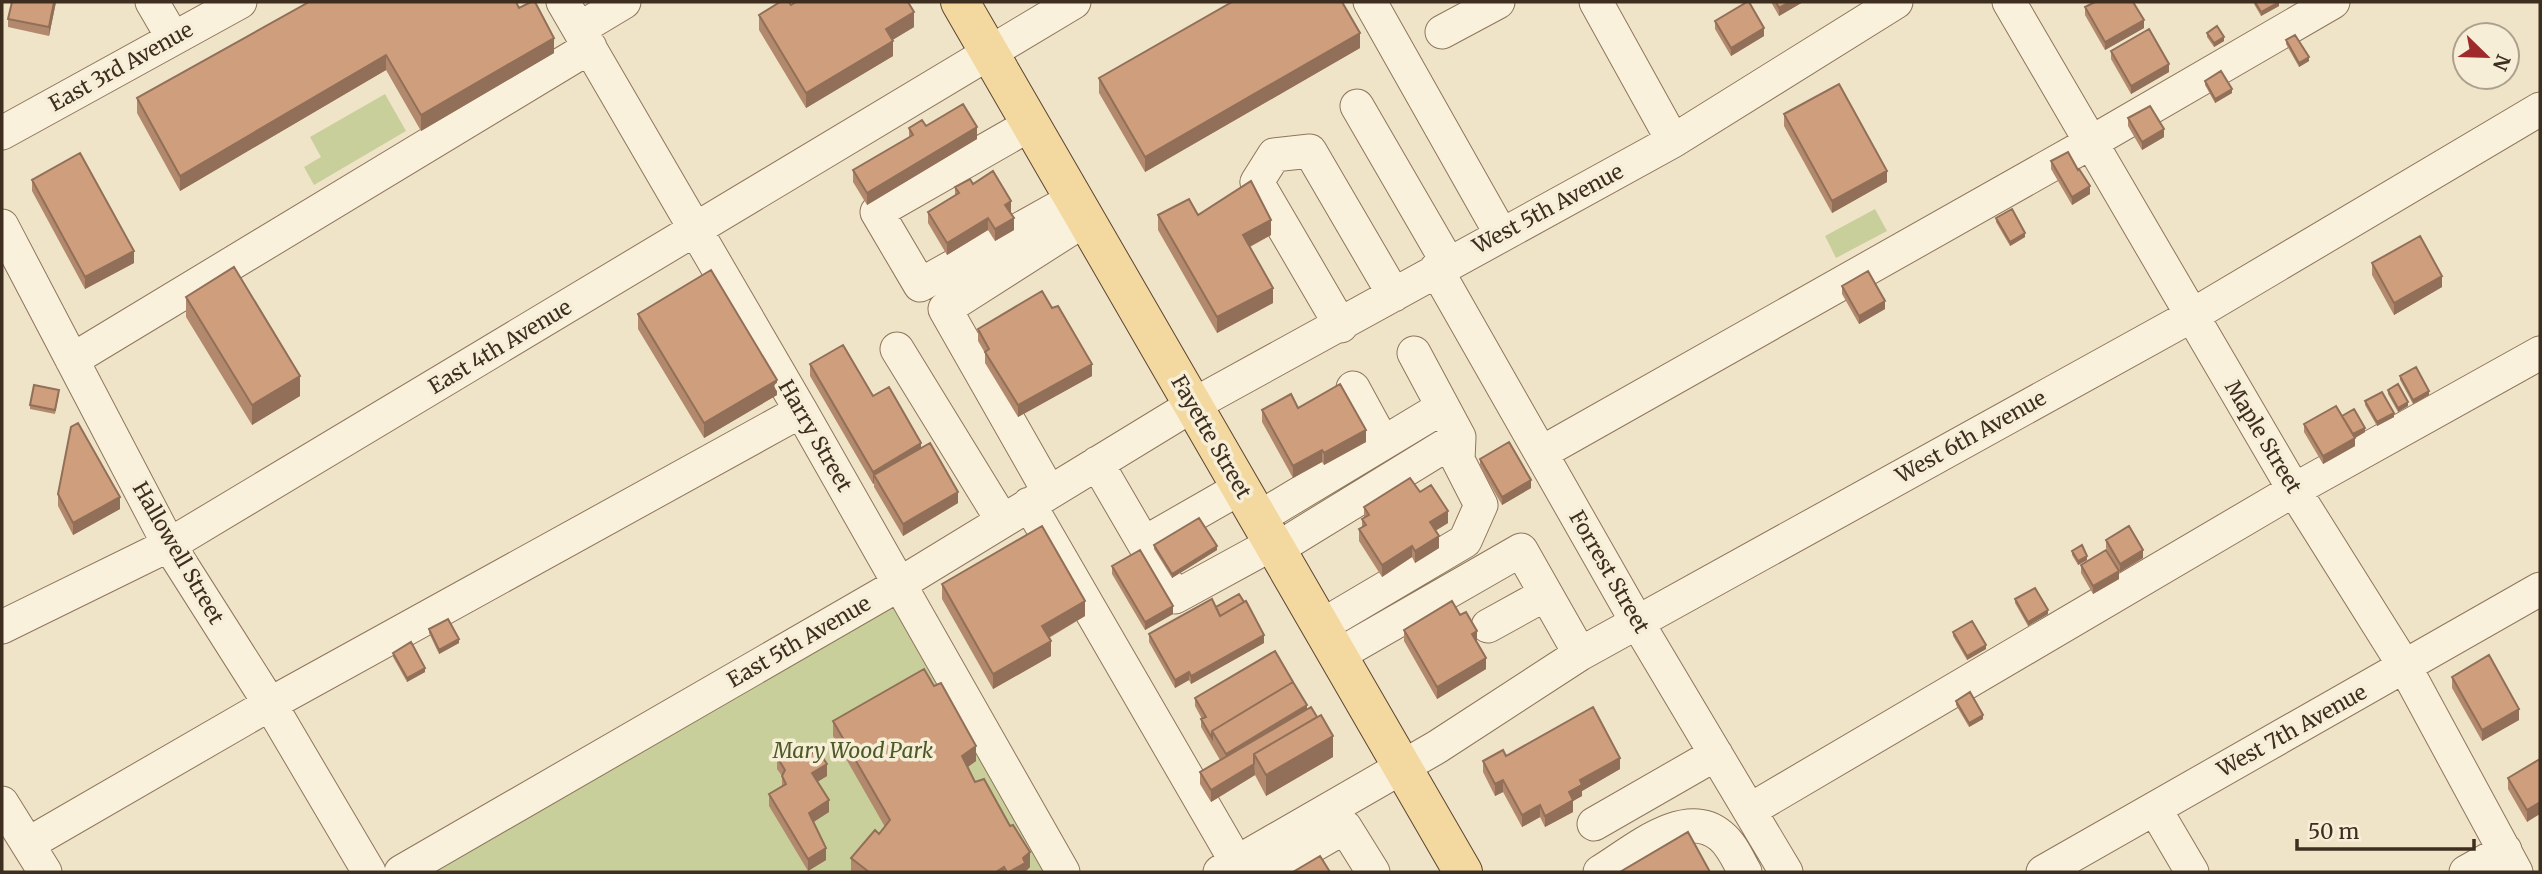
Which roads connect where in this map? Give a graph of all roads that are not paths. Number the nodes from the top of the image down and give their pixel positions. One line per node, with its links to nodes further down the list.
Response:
1 (152, 2): 14 (street)
2 (240, 2): 14 (street, East 3rd Avenue)
3 (624, 2): 12 (street)
4 (960, 2): 15 (main road, Fayette Street)
5 (1073, 2): 15 (street, East 4th Avenue)
6 (1370, 2): 25 (street)
7 (1498, 2): 13 (street)
8 (1596, 2): 20 (street)
9 (1896, 2): 20 (street, West 5th Avenue)
10 (2009, 2): 21 (street, Maple Street)
11 (2333, 2): 21 (street)
12 (577, 26): 24 (street, Harry Street); 33 (street)
13 (1442, 32)
14 (173, 38): 19 (street, East 3rd Avenue)
15 (989, 51): 18 (main road, Fayette Street); 24 (street, East 4th Avenue)
16 (1357, 106): 26 (street, Forrest Street)
17 (2540, 109): 28 (street, West 6th Avenue)
18 (1031, 124): 22 (main road, Fayette Street); 22 (street)
19 (2, 133)
20 (1673, 141): 25 (street, West 5th Avenue)
21 (2090, 143): 28 (street, Maple Street); 40 (street)
22 (1080, 209): 35 (main road, Fayette Street); 43 (street)
23 (2, 226): 33 (street, Hallowell Street)
24 (696, 229): 37 (street, Harry Street); 46 (street, East 4th Avenue)
25 (1501, 234): 26 (street, West 5th Avenue)
26 (1442, 266): 27 (street, West 5th Avenue); 40 (street, Forrest Street)
27 (1394, 295): 29 (street, West 5th Avenue); 29 (street)
28 (2191, 316): 42 (street, Maple Street); 50 (street, West 6th Avenue)
29 (1341, 326): 35 (street, West 5th Avenue)
30 (897, 349): 43 (street)
31 (1414, 353): 36 (street)
32 (2540, 353): 42 (street)
33 (72, 360): 46 (street, Hallowell Street)
34 (1353, 388): 39 (street)
35 (1193, 405): 41 (street, East 5th Avenue); 44 (main road, Fayette Street)
36 (1444, 407): 38 (street); 39 (street)
37 (801, 411): 47 (street, Harry Street); 56 (street)
38 (1459, 437): 44 (street); 53 (street)
39 (1383, 443): 44 (street)
40 (1541, 453): 50 (street, Forrest Street)
41 (1097, 463): 43 (street, East 5th Avenue); 45 (street)
42 (2294, 490): 55 (street, Maple Street); 61 (street)
43 (1027, 505): 47 (street, East 5th Avenue); 66 (street)
44 (1261, 525): 45 (street); 45 (street); 53 (main road, Fayette Street)
45 (1144, 543)
46 (169, 545): 52 (street, East 4th Avenue); 56 (street, Hallowell Street)
47 (898, 584): 69 (street, East 5th Avenue); 70 (street, Harry Street)
48 (2540, 589): 55 (street, West 7th Avenue)
49 (1546, 594): 51 (street); 53 (street); 54 (street)
50 (1637, 622): 54 (street, West 6th Avenue); 57 (street, Forrest Street)
51 (1488, 626)
52 (2, 627)
53 (1330, 640): 58 (main road, Fayette Street)
54 (1580, 654): 58 (street, West 6th Avenue)
55 (2404, 667): 60 (street, West 7th Avenue); 65 (street, Maple Street)
56 (270, 704): 64 (street); 68 (street, Hallowell Street)
57 (1716, 754): 61 (street, Forrest Street); 63 (street)
58 (1403, 766): 62 (street, West 6th Avenue); 72 (main road, Fayette Street)
59 (2, 803): 64 (street)
60 (2155, 809): 76 (street, West 7th Avenue); 77 (street)
61 (1750, 810): 75 (street, Forrest Street)
62 (1340, 816): 66 (street, West 6th Avenue); 71 (street)
63 (1594, 824)
64 (28, 844): 67 (street)
65 (2511, 861): 78 (street)
66 (1236, 870)
67 (45, 872)
68 (369, 872)
69 (401, 872)
70 (1063, 872)
71 (1373, 872)
72 (1463, 872)
73 (1600, 872): 74 (street)
74 (1745, 872)
75 (1786, 872)
76 (2043, 872)
77 (2192, 872)
78 (2466, 872)

